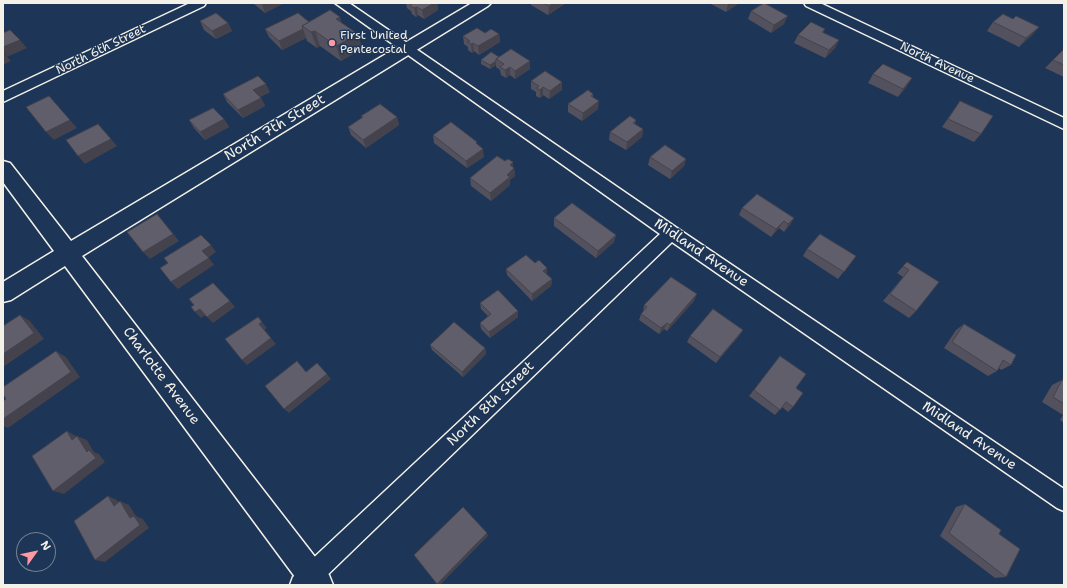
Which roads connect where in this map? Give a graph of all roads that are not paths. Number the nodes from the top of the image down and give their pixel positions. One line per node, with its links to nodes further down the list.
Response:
1 (200, 3): 6 (street, North 6th Street)
2 (341, 3): 5 (street, Midland Avenue)
3 (483, 3): 5 (street, North 7th Street)
4 (810, 3): 7 (street, North Avenue)
5 (406, 49): 9 (street, Midland Avenue); 10 (street, North 7th Street)
6 (3, 97)
7 (1064, 124)
8 (3, 168): 10 (street, Charlotte Avenue)
9 (671, 233): 12 (street, Midland Avenue); 13 (street, North 8th Street)
10 (68, 254): 11 (street, North 7th Street); 13 (street, Charlotte Avenue)
11 (3, 293)
12 (1064, 501)
13 (310, 582)

